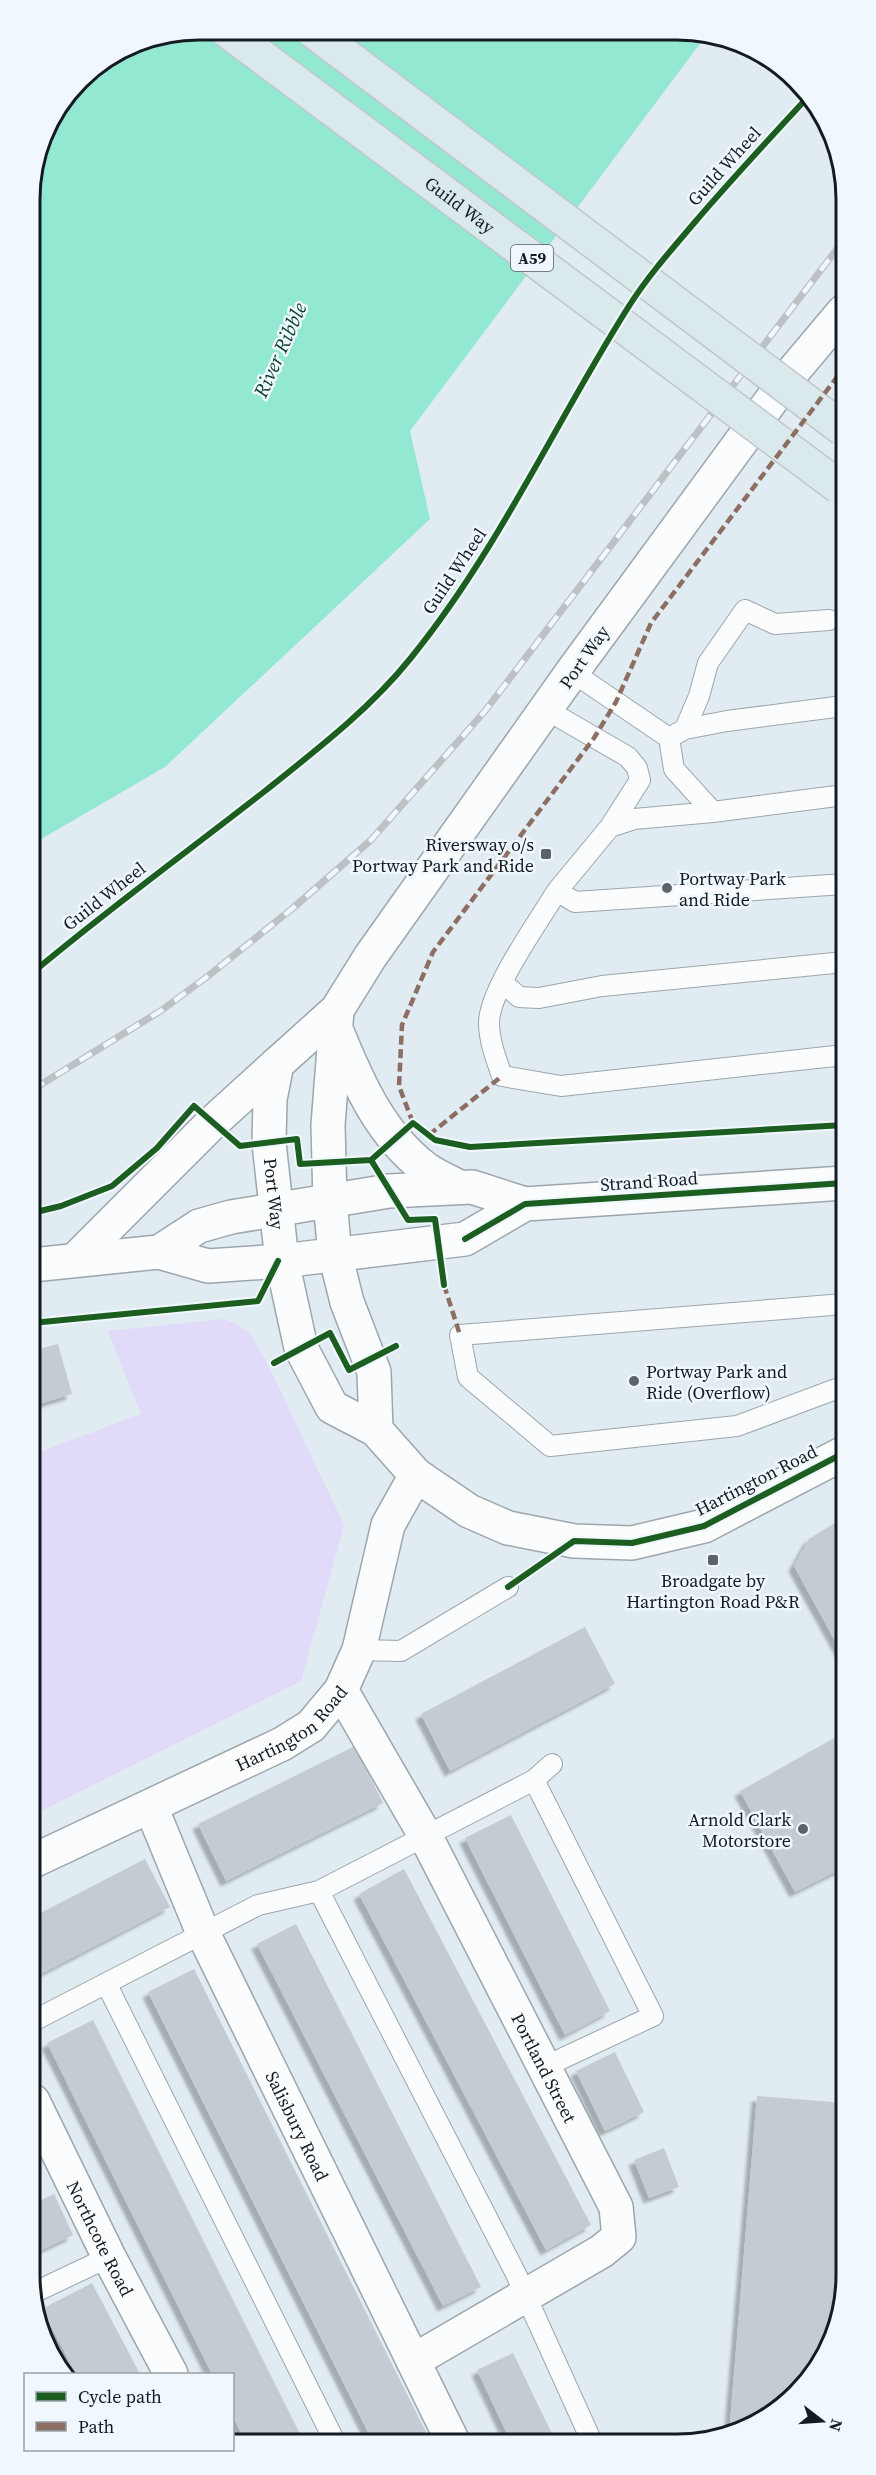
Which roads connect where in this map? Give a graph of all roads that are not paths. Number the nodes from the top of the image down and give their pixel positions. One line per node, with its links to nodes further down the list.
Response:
1 (241, 41): 5 (highway, Guild Way / A59, bridge)
2 (326, 41): 4 (highway, bridge)
3 (836, 320): 7 (street, Port Way)
4 (836, 424)
5 (836, 485)
6 (829, 620): 10 (lane)
7 (572, 672): 9 (street, Port Way); 10 (lane)
8 (836, 707): 10 (lane)
9 (547, 710): 13 (lane); 18 (street, Port Way)
10 (677, 734): 12 (lane)
11 (836, 796): 12 (lane)
12 (713, 812): 13 (lane)
13 (610, 827): 15 (lane)
14 (836, 885): 15 (lane)
15 (557, 891): 17 (lane)
16 (836, 963): 17 (lane)
17 (502, 982): 19 (lane)
18 (337, 1020): 20 (street, Port Way); 22 (street); 23 (street, Port Way)
19 (836, 1056)
20 (277, 1064): 25 (street, Port Way); 28 (street)
21 (836, 1184): 24 (street, Strand Road)
22 (459, 1187): 23 (street, Strand Road); 24 (street, Strand Road)
23 (330, 1202): 25 (street, Strand Road); 27 (street, Port Way)
24 (525, 1204): 27 (street, Strand Road)
25 (277, 1211): 26 (street, Strand Road); 29 (street, Port Way)
26 (159, 1252): 28 (street, Strand Road); 29 (street, Strand Road)
27 (335, 1254): 29 (street, Strand Road); 33 (street)
28 (75, 1260): 30 (street, Strand Road)
29 (282, 1261): 33 (street, Hartington Road)
30 (40, 1264)
31 (835, 1305): 32 (lane)
32 (835, 1389)
33 (376, 1430): 35 (street, Hartington Road)
34 (835, 1457): 35 (street, Hartington Road)
35 (416, 1475): 37 (street, Hartington Road)
36 (508, 1587): 37 (lane)
37 (359, 1650): 38 (street, Hartington Road)
38 (341, 1690): 41 (street, Hartington Road); 42 (street, Portland Street)
39 (552, 1764): 40 (lane)
40 (534, 1780): 42 (lane); 48 (lane)
41 (151, 1807): 43 (street, Hartington Road); 45 (street, Salisbury Road)
42 (426, 1837): 44 (lane); 48 (street, Portland Street)
43 (40, 1858)
44 (319, 1891): 45 (lane); 52 (lane)
45 (203, 1933): 46 (lane); 53 (street, Salisbury Road)
46 (106, 1983): 47 (lane); 55 (lane)
47 (40, 2017)
48 (544, 2067): 52 (street, Portland Street)
49 (43, 2147): 50 (street, Northcote Road)
50 (109, 2257): 51 (lane); 54 (street, Northcote Road)
51 (41, 2289)
52 (526, 2295): 53 (street, Portland Street); 57 (lane)
53 (413, 2361): 56 (street, Salisbury Road)
54 (170, 2373)
55 (331, 2434)
56 (449, 2434)
57 (588, 2434)

